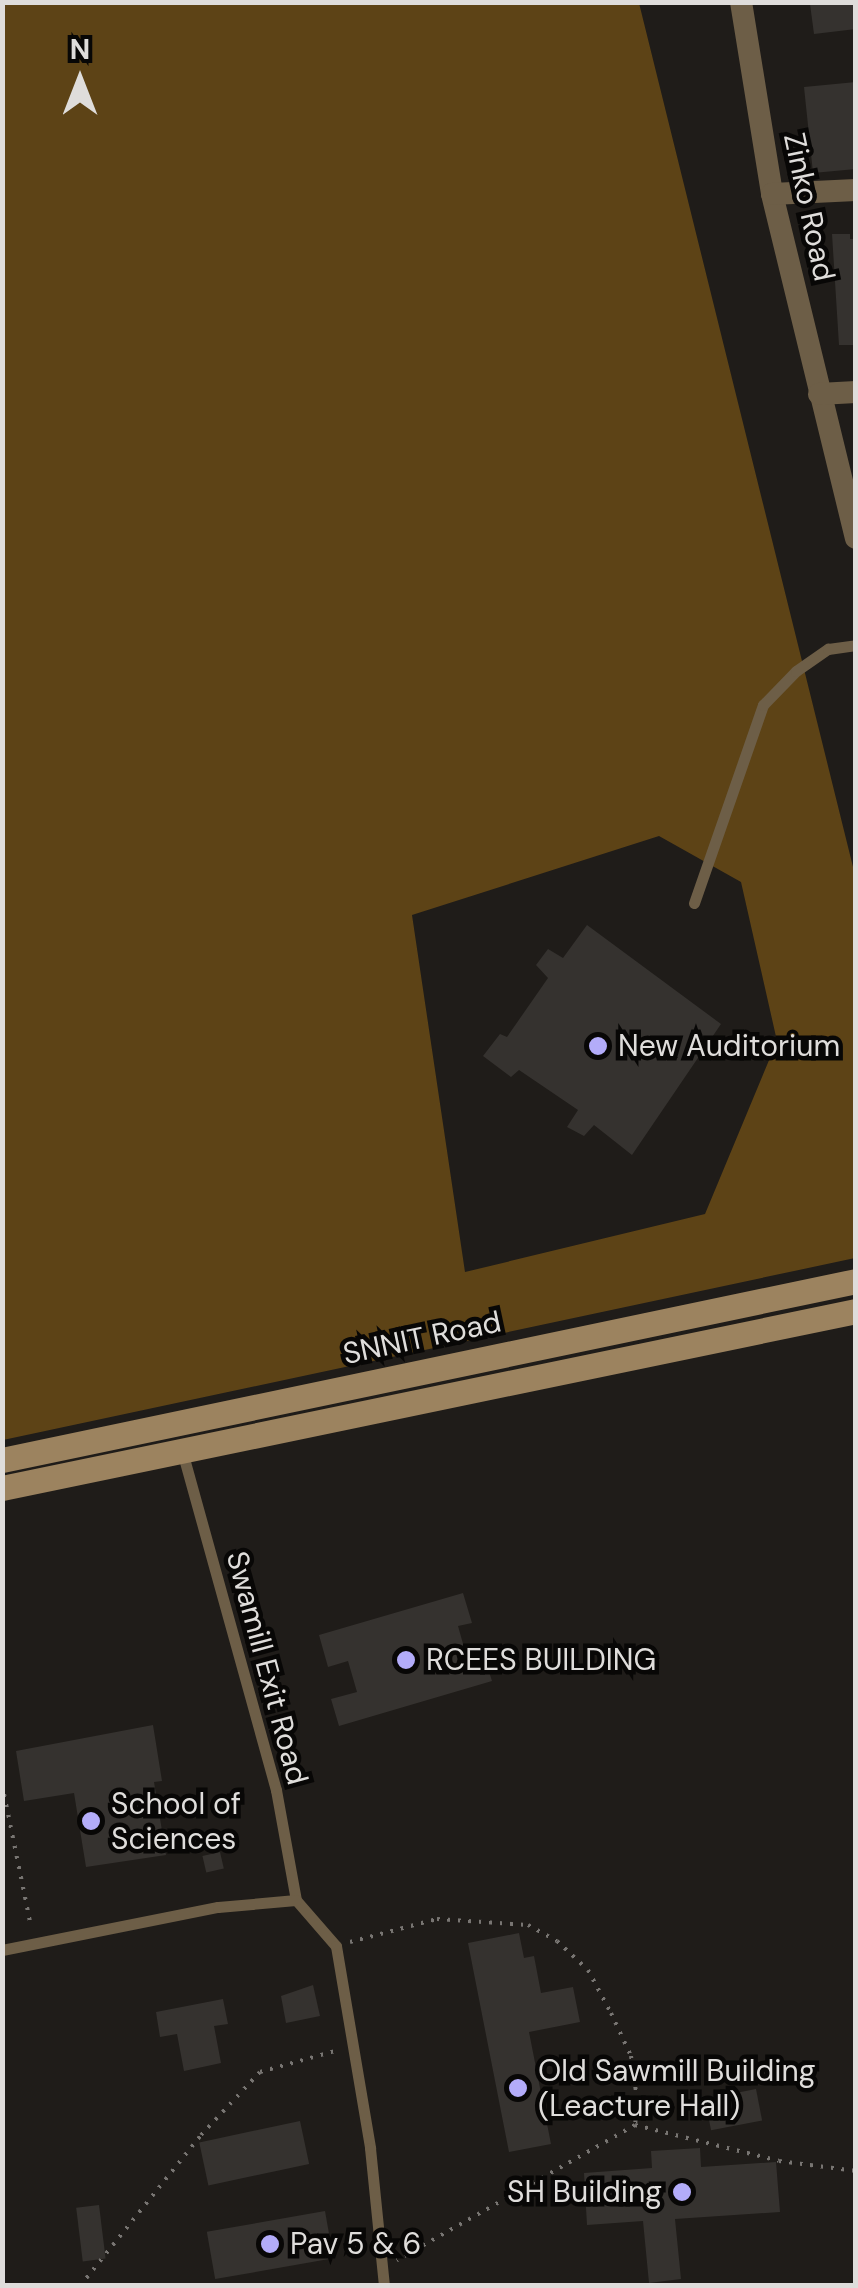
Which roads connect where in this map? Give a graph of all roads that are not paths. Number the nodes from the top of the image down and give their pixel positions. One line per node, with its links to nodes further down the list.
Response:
1 (741, 2): 3 (street, Zinko Road)
2 (856, 190): 3 (street)
3 (772, 194): 5 (street, Zinko Road)
4 (856, 392): 5 (street)
5 (819, 394): 6 (street, Zinko Road)
6 (856, 538)
7 (856, 645): 8 (lane)
8 (694, 903)
9 (856, 1282): 11 (street, SNNIT Road)
10 (856, 1311): 13 (street, SNNIT Road)
11 (116, 1436): 12 (street, SNNIT Road); 15 (street)
12 (76, 1444): 14 (street, SNNIT Road); 16 (street)
13 (182, 1450): 15 (street, SNNIT Road); 18 (lane, Swamill Exit Road)
14 (2, 1460)
15 (124, 1463): 16 (street, SNNIT Road)
16 (82, 1472): 17 (street, SNNIT Road)
17 (2, 1488)
18 (296, 1900): 19 (lane); 20 (lane)
19 (2, 1950)
20 (384, 2286)

